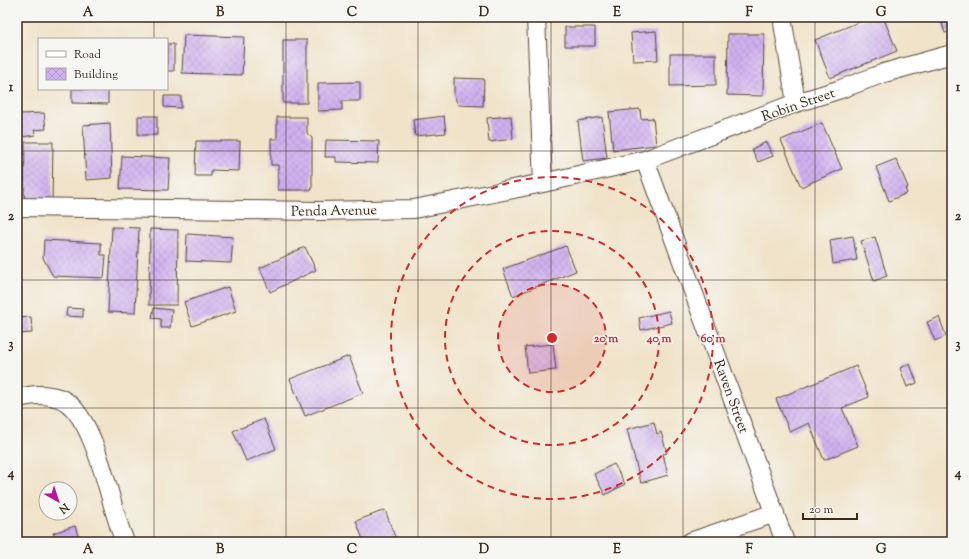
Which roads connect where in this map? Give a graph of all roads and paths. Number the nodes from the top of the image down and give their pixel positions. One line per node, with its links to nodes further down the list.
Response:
1 (536, 17): 6 (street)
2 (782, 17): 4 (street)
3 (952, 54): 4 (street, Robin Street)
4 (796, 103): 5 (street, Robin Street)
5 (646, 160): 6 (street, Penda Avenue); 9 (street, Raven Street)
6 (543, 183): 7 (street, Penda Avenue)
7 (17, 207)
8 (17, 398): 10 (street)
9 (775, 513): 11 (street); 12 (street, Raven Street)
10 (125, 542)
11 (690, 542)
12 (785, 542)

